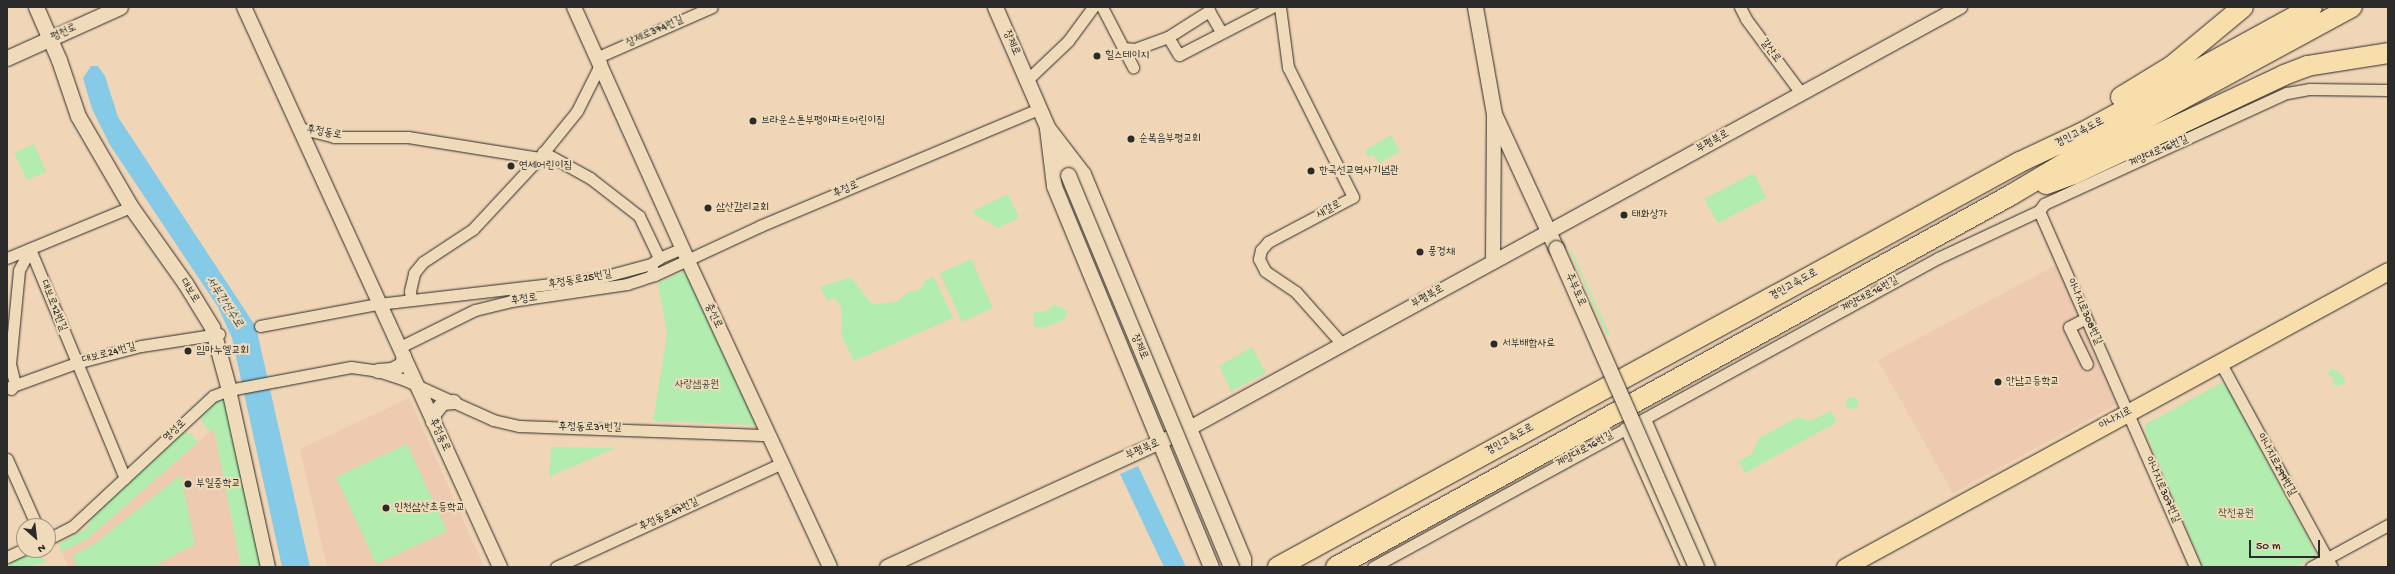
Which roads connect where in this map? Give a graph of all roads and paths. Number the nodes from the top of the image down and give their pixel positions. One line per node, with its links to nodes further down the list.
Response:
1 (36, 7): 19 (main road, 대보로)
2 (120, 7): 19 (main road, 평천로)
3 (244, 7): 33 (street, 후정동로)
4 (574, 7): 24 (street, 충선로)
5 (712, 7): 24 (street, 장제로374번길)
6 (995, 7): 27 (main road, 장제로)
7 (1093, 7): 27 (street)
8 (1102, 7): 20 (street)
9 (1272, 7): 18 (street)
10 (1280, 7): 53 (street, 새갈로)
11 (1475, 7): 31 (main road, 주부토로)
12 (1740, 7): 29 (street, 갈산로)
13 (1960, 7): 29 (street, 부평북로)
14 (2243, 7): 35 (highway)
15 (2312, 7): 35 (highway, 경인고속도로)
16 (2352, 7): 36 (highway, 경인고속도로)
17 (1219, 28): 18 (street)
18 (1168, 37): 20 (street)
19 (50, 39): 22 (main road, 평천로); 37 (main road, 대보로)
20 (1123, 48): 26 (street)
21 (2388, 52): 23 (highway)
22 (7, 58)
23 (2341, 59): 25 (highway); 36 (highway)
24 (599, 60): 34 (street); 40 (street, 충선로)
25 (2388, 61)
26 (1133, 67)
27 (1027, 80): 30 (main road, 장제로)
28 (2388, 90): 38 (street, 계양대로16번길)
29 (1801, 93): 39 (street, 부평북로)
30 (1039, 109): 32 (main road, 장제로); 44 (street, 후정로)
31 (1494, 114): 39 (main road, 주부토로); 45 (street)
32 (1047, 127): 69 (main road, 장제로); 72 (main road, 장제로); 87 (main road, 장제로, bridge)
33 (299, 128): 34 (street, 후정동로); 49 (street, 후정동로)
34 (541, 155): 43 (street); 48 (street)
35 (2020, 162): 89 (highway, 경인고속도로)
36 (2011, 195): 90 (highway, 경인고속도로)
37 (131, 207): 41 (street); 52 (main road, 대보로)
38 (2039, 210): 50 (street, 아나지로308번길); 66 (street, 계양대로16번길)
39 (1549, 231): 45 (street, 부평북로); 93 (main road, 주부토로, bridge)
40 (682, 248): 43 (street); 44 (street, 충선로)
41 (30, 249): 42 (street); 56 (street, 대보로12번길); 60 (street)
42 (7, 258)
43 (655, 261): 47 (street); 48 (street, 후정동로25번길)
44 (688, 261): 47 (street, 후정로); 70 (street, 충선로)
45 (1493, 262): 53 (street, 부평북로)
46 (2388, 271): 55 (main road, 아나지로)
47 (655, 275): 54 (street, 후정로)
48 (411, 300): 49 (street, 후정동로25번길)
49 (378, 304): 51 (street); 54 (street, 후정동로)
50 (2086, 318): 57 (street); 65 (street, 아나지로308번길)
51 (260, 326)
52 (217, 334): 56 (street, 대보로24번길); 62 (main road, 대보로)
53 (1342, 344): 69 (street, 부평북로)
54 (402, 351): 58 (street); 61 (street, 후정동로)
55 (2220, 362): 65 (main road, 아나지로); 80 (street, 아나지로299번길)
56 (76, 363): 60 (street, 대보로24번길); 76 (street)
57 (2087, 364)
58 (378, 371): 59 (street, 후정동로31번길); 61 (street, 후정동로31번길)
59 (285, 380): 62 (street, 영성로)
60 (11, 386): 63 (street)
61 (418, 388): 64 (street, 후정동로31번길); 67 (street, 후정동로)
62 (229, 390): 76 (street, 영성로); 81 (street, 대보로)
63 (7, 395)
64 (454, 402): 67 (street); 70 (street, 후정동로31번길)
65 (2128, 413): 95 (main road, 아나지로); 96 (street, 아나지로307번길)
66 (1645, 419): 68 (street, 계양대로16번길); 71 (street)
67 (433, 422): 82 (street, 후정동로)
68 (1625, 428): 73 (street); 91 (street, 계양대로16번길)
69 (1188, 429): 72 (street, 부평북로); 88 (main road, 장제로)
70 (769, 434): 75 (street, 충선로)
71 (1653, 437): 73 (street); 94 (street)
72 (1160, 443): 85 (street, 부평북로); 86 (main road, 장제로)
73 (1633, 446): 92 (street)
74 (7, 459): 77 (street)
75 (782, 463): 83 (street, 후정동로47번길); 84 (street, 충선로)
76 (125, 478): 79 (street, 영성로)
77 (34, 518)
78 (2388, 525): 80 (street)
79 (56, 535)
80 (2330, 562): 97 (street)
81 (268, 567)
82 (500, 567)
83 (556, 567)
84 (830, 567)
85 (887, 567)
86 (1211, 567)
87 (1231, 567)
88 (1243, 567)
89 (1278, 567)
90 (1336, 567)
91 (1373, 567)
92 (1687, 567)
93 (1696, 567)
94 (1709, 567)
95 (1845, 567)
96 (2195, 567)
97 (2310, 567)

